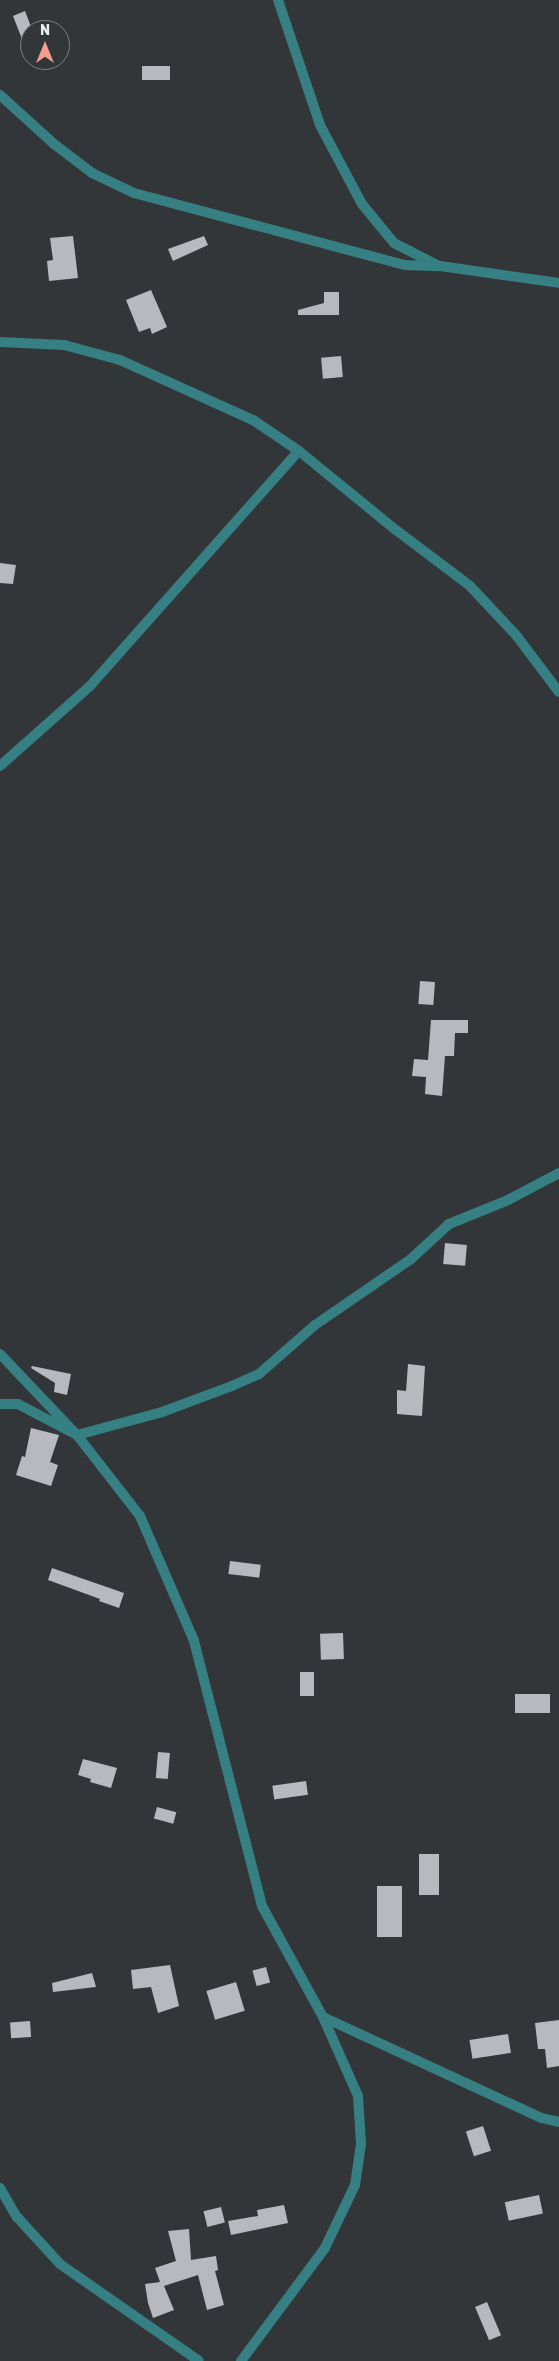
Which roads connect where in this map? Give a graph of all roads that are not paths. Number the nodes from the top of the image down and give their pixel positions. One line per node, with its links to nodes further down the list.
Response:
1 (278, 0): 3 (street)
2 (0, 95): 3 (street)
3 (440, 266): 4 (street)
4 (559, 283)
5 (0, 342): 6 (street)
6 (299, 451): 7 (street); 8 (street)
7 (559, 692)
8 (0, 766)
9 (559, 1173): 12 (street)
10 (0, 1354): 12 (street)
11 (0, 1404): 12 (street)
12 (77, 1435): 13 (street)
13 (323, 2017): 14 (street); 17 (street)
14 (559, 2122)
15 (0, 2188): 16 (street)
16 (199, 2361)
17 (241, 2361)

